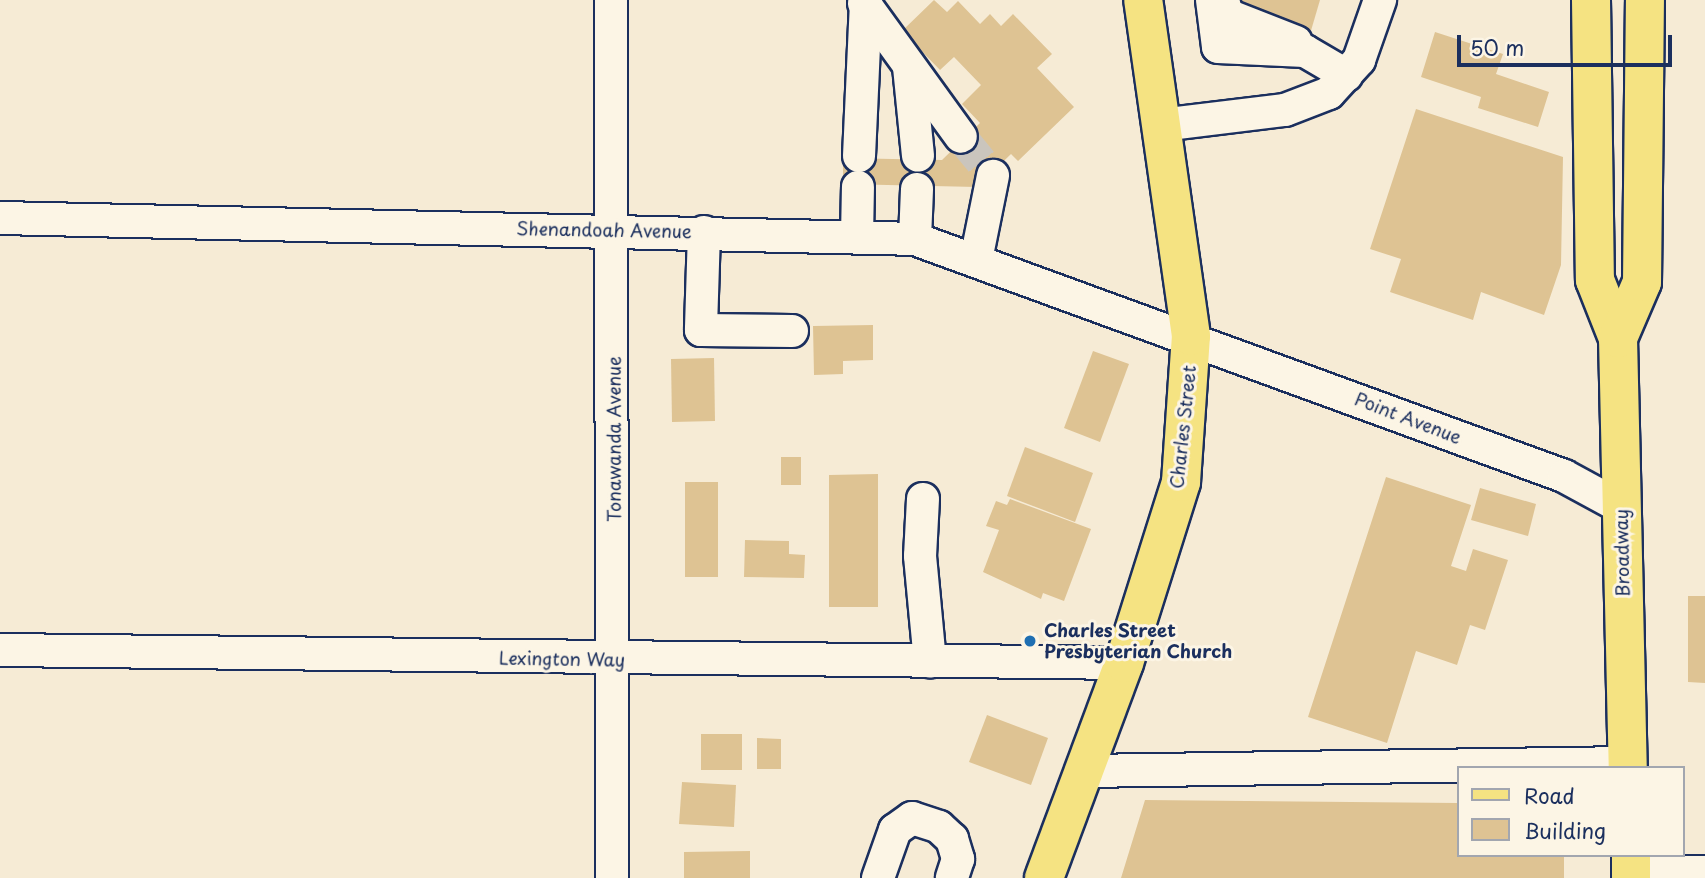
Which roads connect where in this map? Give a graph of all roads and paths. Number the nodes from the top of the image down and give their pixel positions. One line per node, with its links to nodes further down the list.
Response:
1 (611, 0): 20 (street, Tonawanda Avenue)
2 (1143, 0): 12 (main road, Charles Street)
3 (1212, 0): 9 (street)
4 (1223, 0): 9 (street)
5 (1380, 0): 11 (street)
6 (1591, 0): 27 (main road, Broadway)
7 (1645, 0): 27 (main road, Broadway)
8 (865, 2): 10 (street); 14 (street)
9 (1305, 51): 11 (street)
10 (909, 66): 13 (street); 15 (street)
11 (1346, 75): 12 (street)
12 (1161, 125): 26 (main road, Charles Street)
13 (961, 137)
14 (859, 156)
15 (918, 156)
16 (993, 176): 24 (street)
17 (858, 187): 22 (street)
18 (917, 188): 23 (street)
19 (0, 218): 20 (street, Shenandoah Avenue)
20 (615, 230): 21 (street, Shenandoah Avenue); 31 (street, Tonawanda Avenue)
21 (704, 232): 22 (street, Shenandoah Avenue); 25 (street)
22 (857, 237): 23 (street, Shenandoah Avenue)
23 (915, 239): 24 (street, Shenandoah Avenue)
24 (976, 260): 26 (street, Shenandoah Avenue)
25 (792, 331)
26 (1191, 336): 29 (street, Point Avenue); 33 (main road, Charles Street)
27 (1618, 338): 29 (main road, Broadway)
28 (923, 499): 32 (street)
29 (1621, 507): 34 (main road, Broadway)
30 (0, 650): 31 (street, Lexington Way)
31 (614, 660): 32 (street, Lexington Way); 39 (street, Tonawanda Avenue)
32 (930, 662): 33 (street, Lexington Way)
33 (1125, 663): 36 (main road, Charles Street)
34 (1628, 766)
35 (1456, 768): 36 (street)
36 (1084, 771): 42 (main road, Charles Street)
37 (1631, 868): 38 (street)
38 (1705, 872)
39 (612, 878)
40 (878, 878): 41 (street)
41 (952, 878)
42 (1044, 878)

